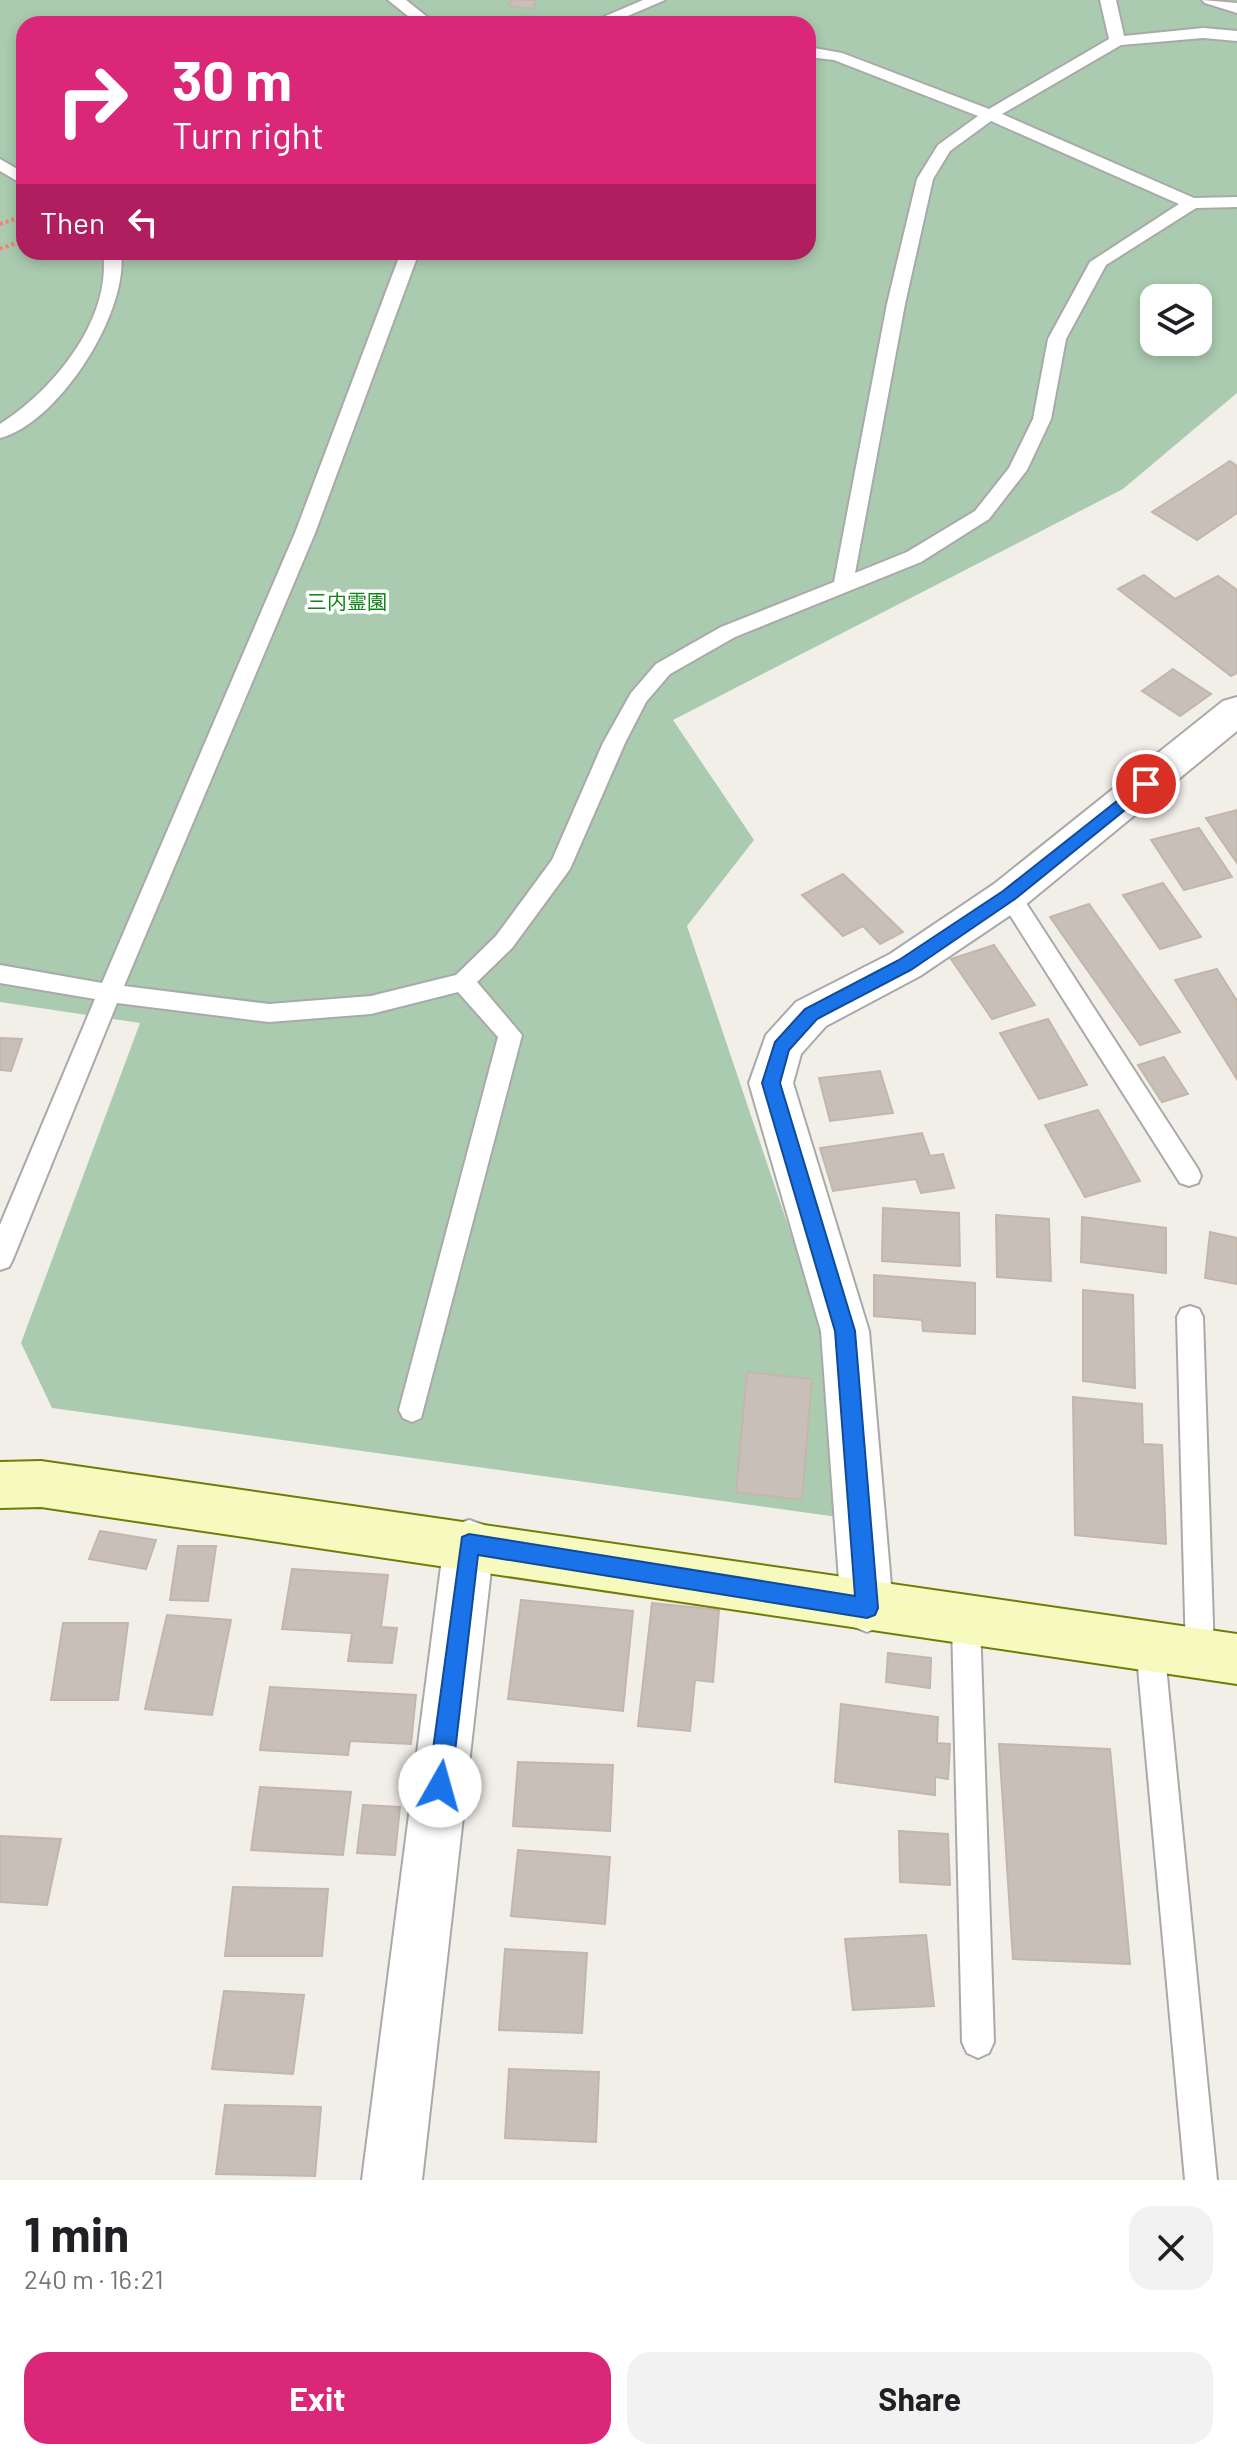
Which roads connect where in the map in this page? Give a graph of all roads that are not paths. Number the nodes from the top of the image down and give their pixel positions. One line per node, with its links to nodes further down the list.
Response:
1 (396, 0): 6 (lane)
2 (657, 0): 7 (lane)
3 (1108, 0): 9 (lane)
4 (1210, 0): 5 (lane)
5 (1237, 8)
6 (417, 16)
7 (616, 16)
8 (1237, 36): 9 (lane)
9 (1117, 41): 11 (lane)
10 (816, 53): 11 (lane)
11 (990, 115): 13 (lane); 17 (lane)
12 (1237, 202): 13 (lane)
13 (1192, 203): 17 (lane)
14 (115, 260): 16 (lane)
15 (407, 260): 22 (lane)
16 (0, 432)
17 (843, 585): 21 (lane)
18 (1237, 710): 19 (street)
19 (1009, 895): 23 (lane); 29 (street)
20 (0, 974): 22 (lane)
21 (463, 982): 22 (lane); 26 (lane)
22 (110, 993): 24 (lane)
23 (1189, 1176)
24 (0, 1259)
25 (1190, 1317): 32 (lane)
26 (412, 1410)
27 (0, 1485): 28 (street)
28 (469, 1543): 29 (street); 34 (street)
29 (867, 1608): 30 (street)
30 (966, 1622): 31 (street); 33 (lane)
31 (1150, 1646): 32 (street); 35 (lane)
32 (1219, 1656)
33 (978, 2042)
34 (392, 2180)
35 (1201, 2180)

